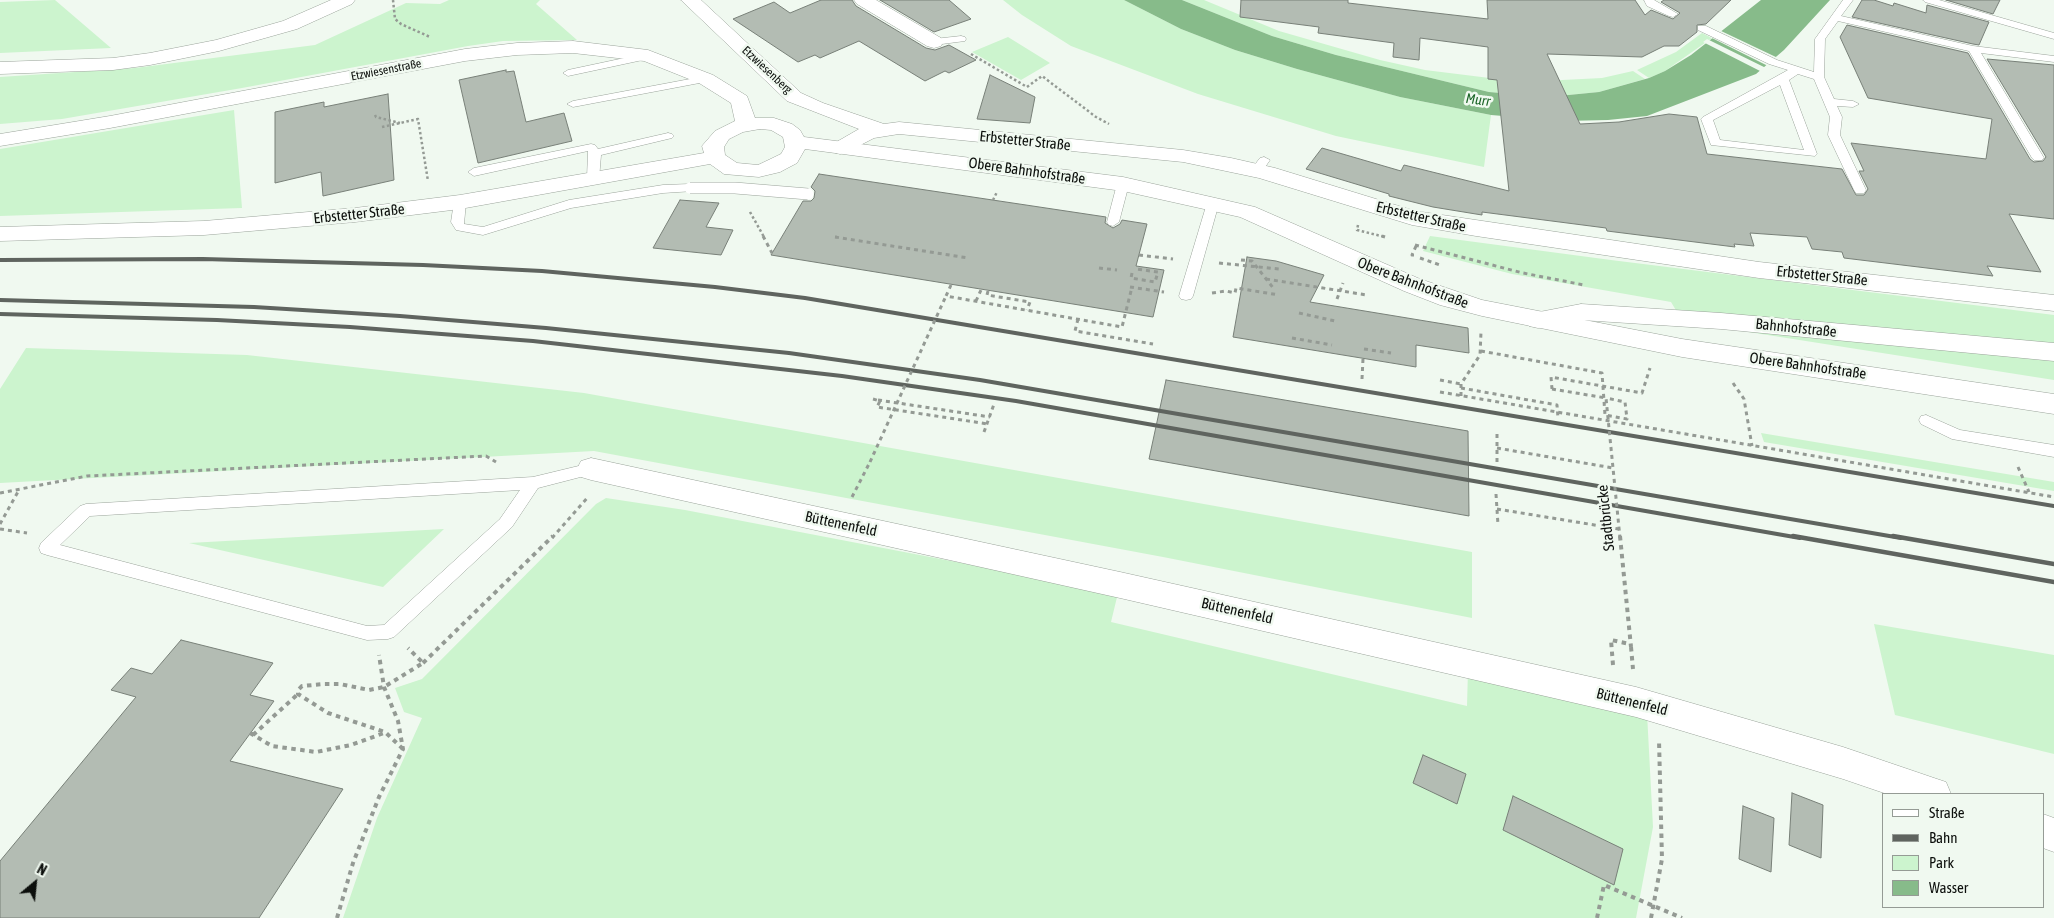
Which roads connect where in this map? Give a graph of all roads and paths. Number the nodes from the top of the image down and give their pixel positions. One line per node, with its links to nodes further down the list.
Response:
1 (346, 0): 18 (street)
2 (393, 0): 15 (path)
3 (863, 0): 13 (street)
4 (1648, 0): 8 (lane)
5 (1848, 0): 9 (lane)
6 (1928, 0): 11 (lane)
7 (693, 1): 33 (street, Etzwiesenberg)
8 (1673, 14)
9 (1836, 18): 14 (lane); 21 (lane)
10 (1702, 28): 19 (lane)
11 (2054, 36)
12 (961, 39): 13 (lane)
13 (942, 42): 39 (path)
14 (1973, 49): 17 (lane); 27 (lane)
15 (465, 55): 16 (street, Etzwiesenstraße); 35 (street, Etzwiesenstraße)
16 (648, 56): 20 (lane); 22 (street, Etzwiesenstraße)
17 (2054, 59)
18 (0, 68)
19 (1796, 70): 21 (lane); 23 (lane)
20 (568, 73)
21 (1819, 77): 24 (lane)
22 (706, 78): 25 (lane); 31 (street, Etzwiesenstraße)
23 (1784, 79): 23 (lane)
24 (1829, 102): 26 (lane); 47 (lane)
25 (573, 104)
26 (1853, 104)
27 (2012, 114): 29 (lane); 41 (lane)
28 (375, 115): 30 (path)
29 (2024, 115)
30 (400, 123): 32 (path); 42 (path)
31 (746, 124): 36 (street); 40 (street)
32 (382, 128)
33 (884, 130): 37 (street, Erbstetter Straße); 39 (street, Erbstetter Straße)
34 (668, 136): 38 (lane)
35 (0, 140)
36 (796, 142): 37 (street); 40 (street)
37 (840, 148): 45 (street, Obere Bahnhofstraße)
38 (595, 153): 43 (lane); 44 (lane)
39 (1150, 153): 82 (street, Erbstetter Straße)
40 (715, 157): 44 (street, Erbstetter Straße)
41 (2038, 158)
42 (427, 170)
43 (474, 172)
44 (593, 179): 50 (street, Erbstetter Straße)
45 (1124, 184): 51 (street, Obere Bahnhofstraße); 53 (lane)
46 (999, 188): 49 (path)
47 (1860, 190)
48 (808, 194): 50 (lane, bridge)
49 (994, 200)
50 (460, 202): 55 (street, Erbstetter Straße)
51 (1213, 204): 62 (lane); 87 (street, Obere Bahnhofstraße)
52 (749, 210): 58 (path)
53 (1113, 222)
54 (1357, 230): 57 (path)
55 (0, 234)
56 (835, 237): 60 (path)
57 (1387, 238)
58 (772, 254)
59 (1139, 255): 62 (path)
60 (966, 258)
61 (1241, 260): 63 (path)
62 (1196, 261): 63 (path); 79 (lane)
63 (1257, 266): 65 (path); 70 (path)
64 (1099, 268): 68 (path)
65 (1279, 268)
66 (1448, 268): 72 (path)
67 (1136, 269): 69 (path)
68 (1117, 270)
69 (1132, 273)
70 (1266, 279): 73 (path); 80 (path)
71 (951, 285): 78 (path)
72 (1588, 286)
73 (1274, 289)
74 (980, 290): 81 (path)
75 (988, 291): 83 (path)
76 (1226, 291): 77 (path)
77 (1279, 295)
78 (946, 296): 81 (path); 107 (path, bridge)
79 (1186, 296): 85 (path)
80 (1337, 299)
81 (976, 301): 83 (path)
82 (2054, 303)
83 (1027, 310): 85 (path)
84 (1299, 314): 86 (path)
85 (1078, 319): 90 (path)
86 (1335, 320)
87 (1538, 320): 94 (street, Bahnhofstraße); 109 (street, Obere Bahnhofstraße)
88 (1482, 324): 93 (path)
89 (1292, 338): 91 (path)
90 (1153, 344)
91 (1332, 345)
92 (1364, 349): 95 (path)
93 (1480, 351): 101 (path); 102 (path)
94 (2054, 352)
95 (1390, 353)
96 (1363, 359): 98 (path)
97 (1650, 365): 102 (path)
98 (1362, 379)
99 (1730, 379): 118 (path)
100 (1440, 380): 101 (path)
101 (1461, 384): 103 (path)
102 (1602, 386): 106 (path, bridge); 110 (path)
103 (1461, 388): 105 (path); 112 (path)
104 (1440, 392): 105 (path)
105 (1461, 396): 113 (path)
106 (1606, 398): 110 (path); 122 (path, Stadtbrücke, bridge)
107 (898, 403): 111 (path); 115 (path); 131 (path, bridge)
108 (994, 404): 111 (path)
109 (2054, 404)
110 (1605, 414): 113 (path)
111 (990, 417): 115 (path)
112 (1558, 418)
113 (1605, 420): 118 (path)
114 (1926, 420): 120 (lane)
115 (988, 424): 116 (path)
116 (984, 432)
117 (1497, 434): 119 (path)
118 (1752, 446): 127 (path)
119 (1497, 448): 121 (path); 122 (path)
120 (2050, 454)
121 (1497, 462)
122 (1613, 468): 136 (path, Stadtbrücke, bridge)
123 (591, 469): 125 (lane, Büttenenfeld); 142 (path); 146 (street, Büttenenfeld)
124 (2021, 475): 127 (path)
125 (533, 483): 126 (path); 138 (lane); 138 (lane, Büttenenfeld)
126 (19, 490): 128 (path); 133 (path)
127 (2029, 492): 130 (path)
128 (0, 493)
129 (1496, 494): 132 (path)
130 (2054, 497)
131 (849, 502)
132 (1497, 509): 134 (path); 136 (path)
133 (0, 524)
134 (1498, 525)
135 (0, 529): 137 (path)
136 (1619, 529): 139 (path, Stadtbrücke, bridge)
137 (30, 534)
138 (388, 632): 142 (path)
139 (1630, 645): 141 (path); 143 (path, Stadtbrücke)
140 (378, 648): 144 (path)
141 (1613, 658)
142 (423, 663): 144 (path)
143 (1633, 672)
144 (384, 687): 145 (path); 148 (path)
145 (298, 694): 147 (path); 147 (path)
146 (1658, 707): 149 (street, Büttenenfeld); 150 (path)
147 (385, 732): 148 (path)
148 (403, 749): 151 (path)
149 (1931, 793)
150 (1653, 906): 152 (path); 153 (path); 154 (path)
151 (337, 918)
152 (1597, 918)
153 (1651, 918)
154 (1682, 918)

